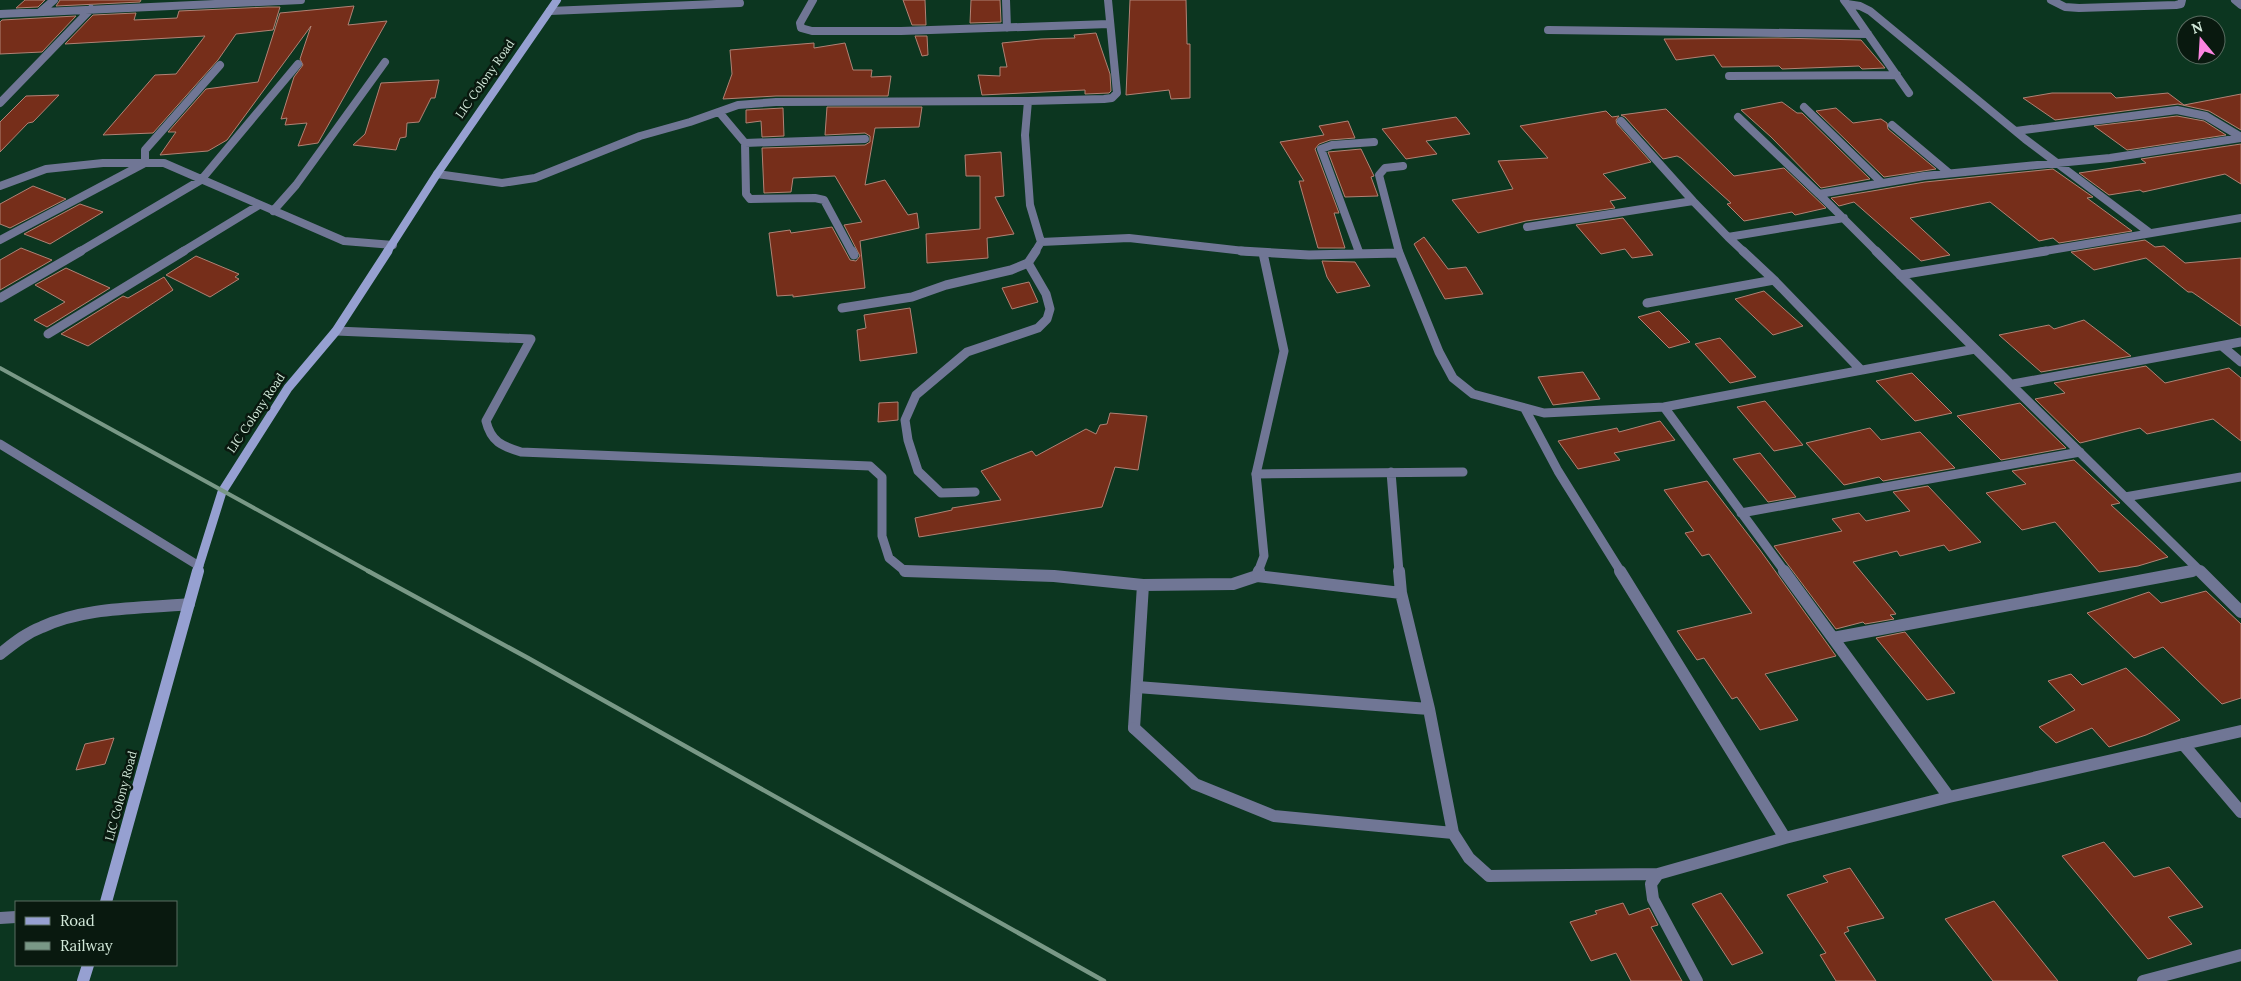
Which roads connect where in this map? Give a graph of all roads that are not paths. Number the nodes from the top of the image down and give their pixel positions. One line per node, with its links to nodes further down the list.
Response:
1 (54, 0): 18 (street)
2 (153, 0): 15 (street)
3 (287, 0): 4 (street); 15 (street)
4 (301, 0)
5 (557, 0): 17 (main road, LIC Colony Road)
6 (813, 0): 21 (street)
7 (1006, 0): 21 (street)
8 (1108, 0): 20 (street)
9 (2051, 0): 10 (street)
10 (2182, 0)
11 (2235, 0): 14 (street)
12 (1846, 2): 23 (street); 37 (street)
13 (740, 3): 17 (street)
14 (2241, 4)
15 (146, 7): 16 (street)
16 (91, 9): 18 (street); 31 (street)
17 (550, 11): 46 (main road, LIC Colony Road)
18 (40, 12): 19 (street)
19 (0, 14)
20 (1109, 24): 21 (street); 30 (street)
21 (1007, 28)
22 (1548, 30): 23 (street)
23 (1868, 34): 27 (street)
24 (385, 62): 53 (street)
25 (298, 64): 47 (street)
26 (220, 65): 43 (street)
27 (1897, 75): 28 (street); 29 (street)
28 (1730, 76)
29 (1909, 93)
30 (1028, 101): 33 (street); 60 (street)
31 (0, 103)
32 (1804, 107): 48 (street)
33 (719, 112): 41 (street); 46 (street)
34 (1738, 117): 50 (street)
35 (1621, 121): 51 (street)
36 (1892, 125): 45 (street)
37 (2016, 131): 38 (street); 42 (street)
38 (2241, 137): 42 (street)
39 (865, 139): 41 (street)
40 (1374, 142): 63 (street)
41 (744, 143): 65 (street)
42 (2054, 162): 45 (street); 57 (street)
43 (145, 163): 47 (street); 49 (street); 59 (street)
44 (1404, 166): 64 (street)
45 (1949, 173): 48 (street)
46 (437, 174): 61 (main road, LIC Colony Road)
47 (201, 180): 52 (street); 69 (street)
48 (1881, 182): 50 (street)
49 (0, 186)
50 (1819, 194): 54 (street)
51 (1693, 201): 56 (street); 58 (street)
52 (259, 205): 53 (street); 73 (street)
53 (273, 211): 61 (street)
54 (1844, 218): 58 (street); 67 (street)
55 (2241, 218): 57 (street)
56 (1527, 227)
57 (2150, 233): 67 (street)
58 (1728, 237): 68 (street)
59 (0, 240)
60 (1041, 242): 62 (street); 66 (street)
61 (393, 245): 72 (main road, LIC Colony Road)
62 (1263, 253): 63 (street); 86 (street)
63 (1359, 253): 64 (street)
64 (1398, 253): 81 (street)
65 (854, 256)
66 (1028, 263): 71 (street); 88 (street)
67 (1900, 275): 76 (street)
68 (1774, 280): 70 (street); 78 (street)
69 (0, 298)
70 (1647, 303)
71 (842, 308)
72 (336, 331): 91 (main road, LIC Colony Road); 94 (street)
73 (48, 334)
74 (2241, 342): 75 (street)
75 (2222, 346): 77 (street); 79 (street)
76 (1975, 348): 78 (street); 79 (street)
77 (2241, 362)
78 (1861, 370): 80 (street)
79 (2013, 384): 83 (street)
80 (1664, 407): 81 (street); 90 (street)
81 (1525, 409): 107 (street)
82 (0, 444): 91 (street)
83 (2080, 452): 89 (street); 90 (street)
84 (1391, 472): 85 (street); 86 (street); 95 (street)
85 (1463, 472)
86 (1256, 474): 93 (street)
87 (2241, 478): 89 (street)
88 (975, 492)
89 (2125, 497): 92 (street)
90 (1741, 513): 98 (street)
91 (200, 566): 96 (main road, LIC Colony Road)
92 (2198, 570): 97 (street); 98 (street)
93 (1257, 576): 94 (street); 95 (street)
94 (1143, 585): 100 (street)
95 (1401, 593): 101 (street)
96 (189, 604): 99 (street); 109 (main road, LIC Colony Road)
97 (2241, 612)
98 (1833, 638): 104 (street)
99 (0, 654)
100 (1137, 687): 101 (street); 106 (street)
101 (1429, 709): 106 (street)
102 (2241, 731): 103 (street)
103 (2183, 744): 104 (street); 105 (street)
104 (1949, 797): 107 (street)
105 (2241, 812)
106 (1453, 833): 108 (street)
107 (1785, 838): 108 (street)
108 (1658, 874): 115 (street)
109 (106, 901)
110 (15, 917): 111 (street)
111 (0, 918)
112 (2241, 955): 116 (street)
113 (88, 966): 114 (main road)
114 (83, 981)
115 (1697, 981)
116 (2143, 981)

